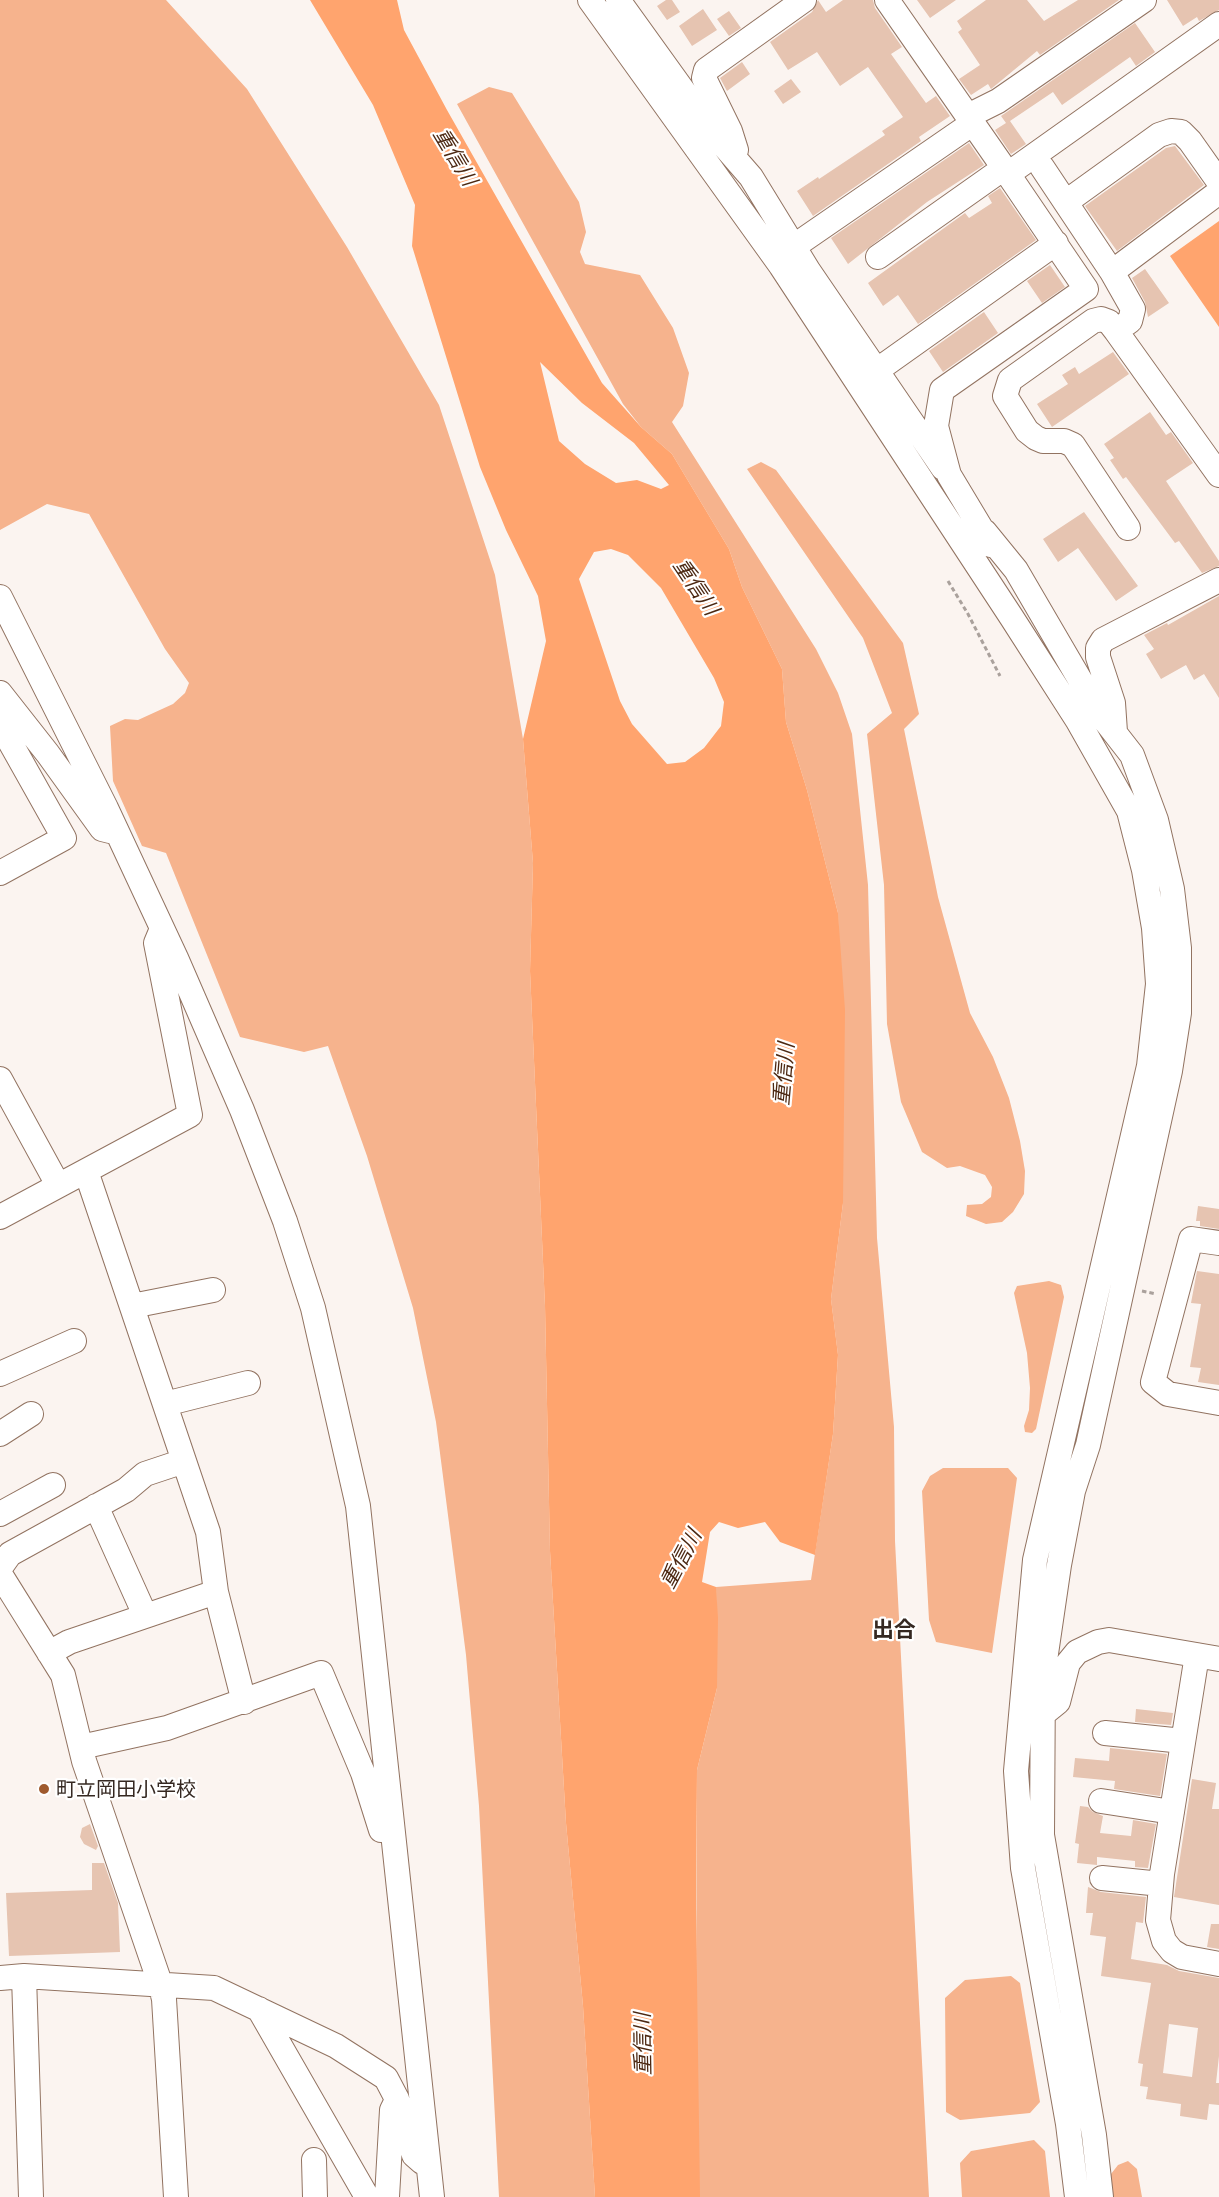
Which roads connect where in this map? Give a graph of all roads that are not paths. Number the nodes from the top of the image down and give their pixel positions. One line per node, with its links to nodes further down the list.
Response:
1 (590, 0): 14 (street)
2 (618, 0): 8 (street)
3 (804, 0): 8 (street)
4 (887, 0): 7 (street)
5 (1143, 0): 7 (street)
6 (1219, 24): 10 (street)
7 (970, 120): 10 (street); 16 (street)
8 (740, 162): 14 (street); 16 (street)
9 (1042, 167): 13 (street)
10 (1006, 171): 15 (street); 17 (street)
11 (1219, 182): 13 (street)
12 (1219, 192): 18 (street)
13 (1066, 202): 18 (street)
14 (760, 238): 20 (street)
15 (1056, 243): 20 (street); 21 (street)
16 (793, 247): 20 (street)
17 (878, 257)
18 (1112, 272): 19 (street)
19 (1116, 331): 22 (street); 23 (street)
20 (867, 377): 21 (street); 27 (street)
21 (948, 475): 24 (street)
22 (1219, 475)
23 (1128, 528)
24 (985, 532): 27 (street); 30 (street)
25 (1219, 580): 30 (street)
26 (0, 597): 32 (street)
27 (1012, 618): 31 (street)
28 (0, 693): 32 (street)
29 (0, 724): 33 (street)
30 (1115, 733): 31 (street); 59 (street)
31 (1128, 811): 63 (street)
32 (118, 833): 34 (street)
33 (0, 873)
34 (162, 929): 36 (street); 67 (street)
35 (0, 1079): 37 (street)
36 (86, 1171): 37 (street); 41 (street)
37 (58, 1185): 38 (street)
38 (0, 1217)
39 (1219, 1243): 45 (street)
40 (213, 1290): 41 (street)
41 (132, 1306): 46 (street)
42 (74, 1341): 43 (street)
43 (0, 1374)
44 (248, 1383): 46 (street)
45 (1219, 1403)
46 (165, 1404): 49 (street)
47 (31, 1414): 48 (street)
48 (0, 1434)
49 (184, 1461): 51 (street); 54 (street)
50 (53, 1485): 52 (street)
51 (96, 1506): 53 (street); 55 (street)
52 (0, 1514)
53 (2, 1558): 56 (street)
54 (216, 1592): 55 (street); 58 (street)
55 (145, 1616): 56 (street)
56 (49, 1653): 62 (street)
57 (1208, 1657): 59 (street); 61 (street)
58 (244, 1702): 62 (street); 67 (street)
59 (1042, 1715): 66 (street)
60 (1106, 1733): 61 (street)
61 (1183, 1741): 65 (street)
62 (81, 1747): 72 (street)
63 (1016, 1771): 66 (street); 83 (street)
64 (1101, 1801): 65 (street)
65 (1172, 1812): 69 (street)
66 (1042, 1835): 84 (street)
67 (395, 1851): 76 (street)
68 (1102, 1878): 69 (street)
69 (1161, 1884): 70 (street)
70 (1219, 1964)
71 (12, 1977): 72 (street); 77 (street)
72 (160, 1983): 73 (street); 78 (street)
73 (259, 2009): 74 (street); 80 (street)
74 (398, 2099): 76 (street); 81 (street)
75 (314, 2160): 79 (street)
76 (428, 2167): 82 (street)
77 (31, 2197)
78 (176, 2197)
79 (315, 2197)
80 (367, 2197)
81 (387, 2197)
82 (432, 2197)
83 (1077, 2197)
84 (1101, 2197)

